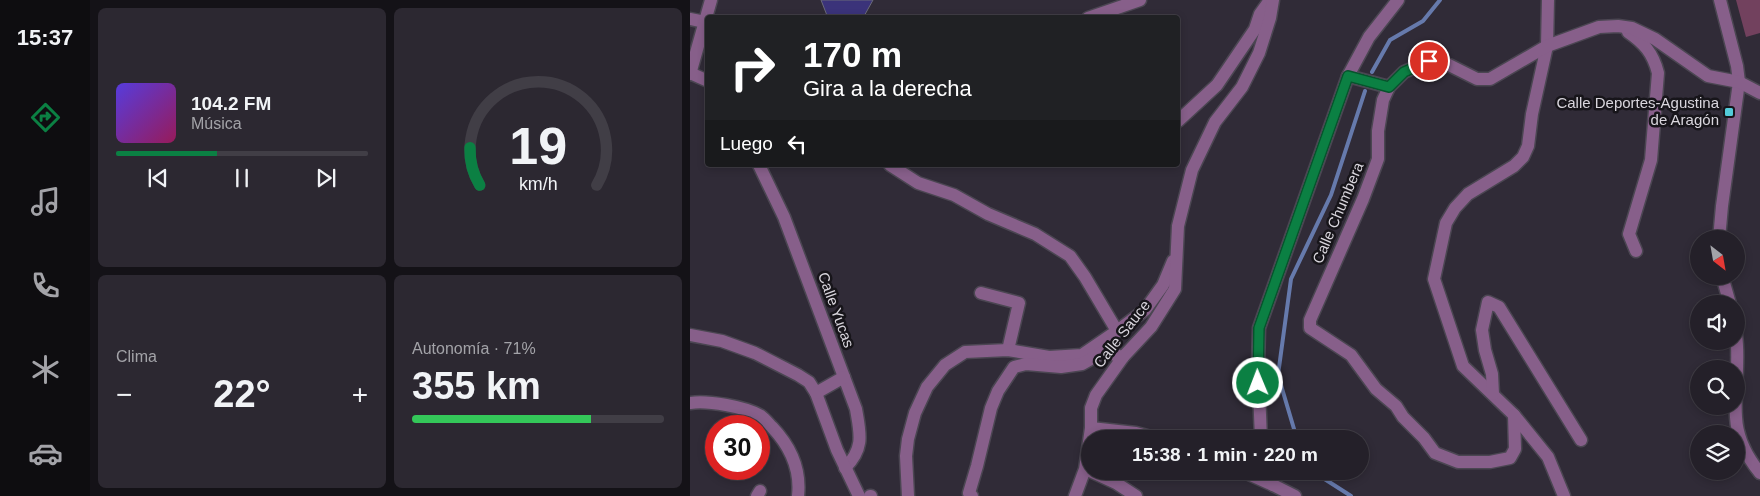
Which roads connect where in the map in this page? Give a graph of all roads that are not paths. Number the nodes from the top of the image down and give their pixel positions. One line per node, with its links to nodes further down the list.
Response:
1 (711, 0): 7 (street)
2 (1140, 0): 8 (street)
3 (1271, 0): 19 (street); 24 (street, Calle Sauce)
4 (1398, 0): 14 (street)
5 (1548, 0): 12 (street)
6 (1720, 0): 16 (street)
7 (707, 15)
8 (1097, 15)
9 (690, 19): 10 (street)
10 (705, 22): 13 (street)
11 (1618, 26): 12 (street); 16 (street); 23 (street)
12 (1547, 46): 17 (street); 33 (street)
13 (690, 74): 15 (street)
14 (1348, 76): 17 (street); 38 (street)
15 (705, 80)
16 (1740, 82): 18 (street); 22 (street)
17 (1389, 87): 35 (street, Calle Chumbera)
18 (1760, 93)
19 (1180, 119)
20 (760, 167): 31 (street, Calle Yucas)
21 (893, 167): 26 (street)
22 (1720, 230)
23 (1636, 251)
24 (1177, 252): 26 (street); 30 (street, Calle Sauce)
25 (981, 293): 28 (street)
26 (1117, 331): 28 (street)
27 (690, 335): 32 (street)
28 (1008, 350): 49 (street)
29 (1737, 350): 41 (street)
30 (1123, 357): 36 (street, Calle Sauce); 50 (street)
31 (844, 377): 32 (street); 40 (street, Calle Yucas)
32 (816, 393): 40 (street)
33 (1493, 394): 35 (street); 39 (street)
34 (690, 403): 47 (street)
35 (1514, 415): 54 (street)
36 (1091, 428): 37 (street)
37 (1109, 430)
38 (1261, 430)
39 (1581, 440)
40 (845, 468): 48 (street)
41 (1760, 474)
42 (1083, 480): 51 (street, Calle Sauce)
43 (1110, 480): 52 (street)
44 (1262, 480): 46 (street)
45 (1270, 480): 46 (street)
46 (1273, 485): 53 (street)
47 (798, 496)
48 (859, 496)
49 (908, 496)
50 (972, 496)
51 (1075, 496)
52 (1136, 496)
53 (1295, 496)
54 (1564, 496)

